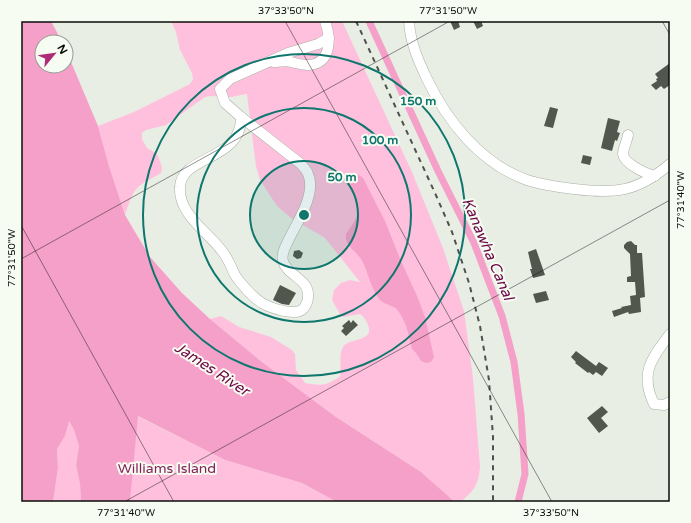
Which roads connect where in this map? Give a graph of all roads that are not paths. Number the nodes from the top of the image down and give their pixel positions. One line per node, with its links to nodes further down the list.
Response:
1 (325, 21): 3 (street)
2 (409, 21): 8 (street)
3 (329, 38): 4 (street); 4 (street)
4 (269, 62): 5 (street)
5 (242, 117): 5 (street)
6 (628, 136): 8 (street)
7 (668, 169): 8 (street)
8 (655, 176)
9 (670, 334): 10 (street)
10 (670, 402)

